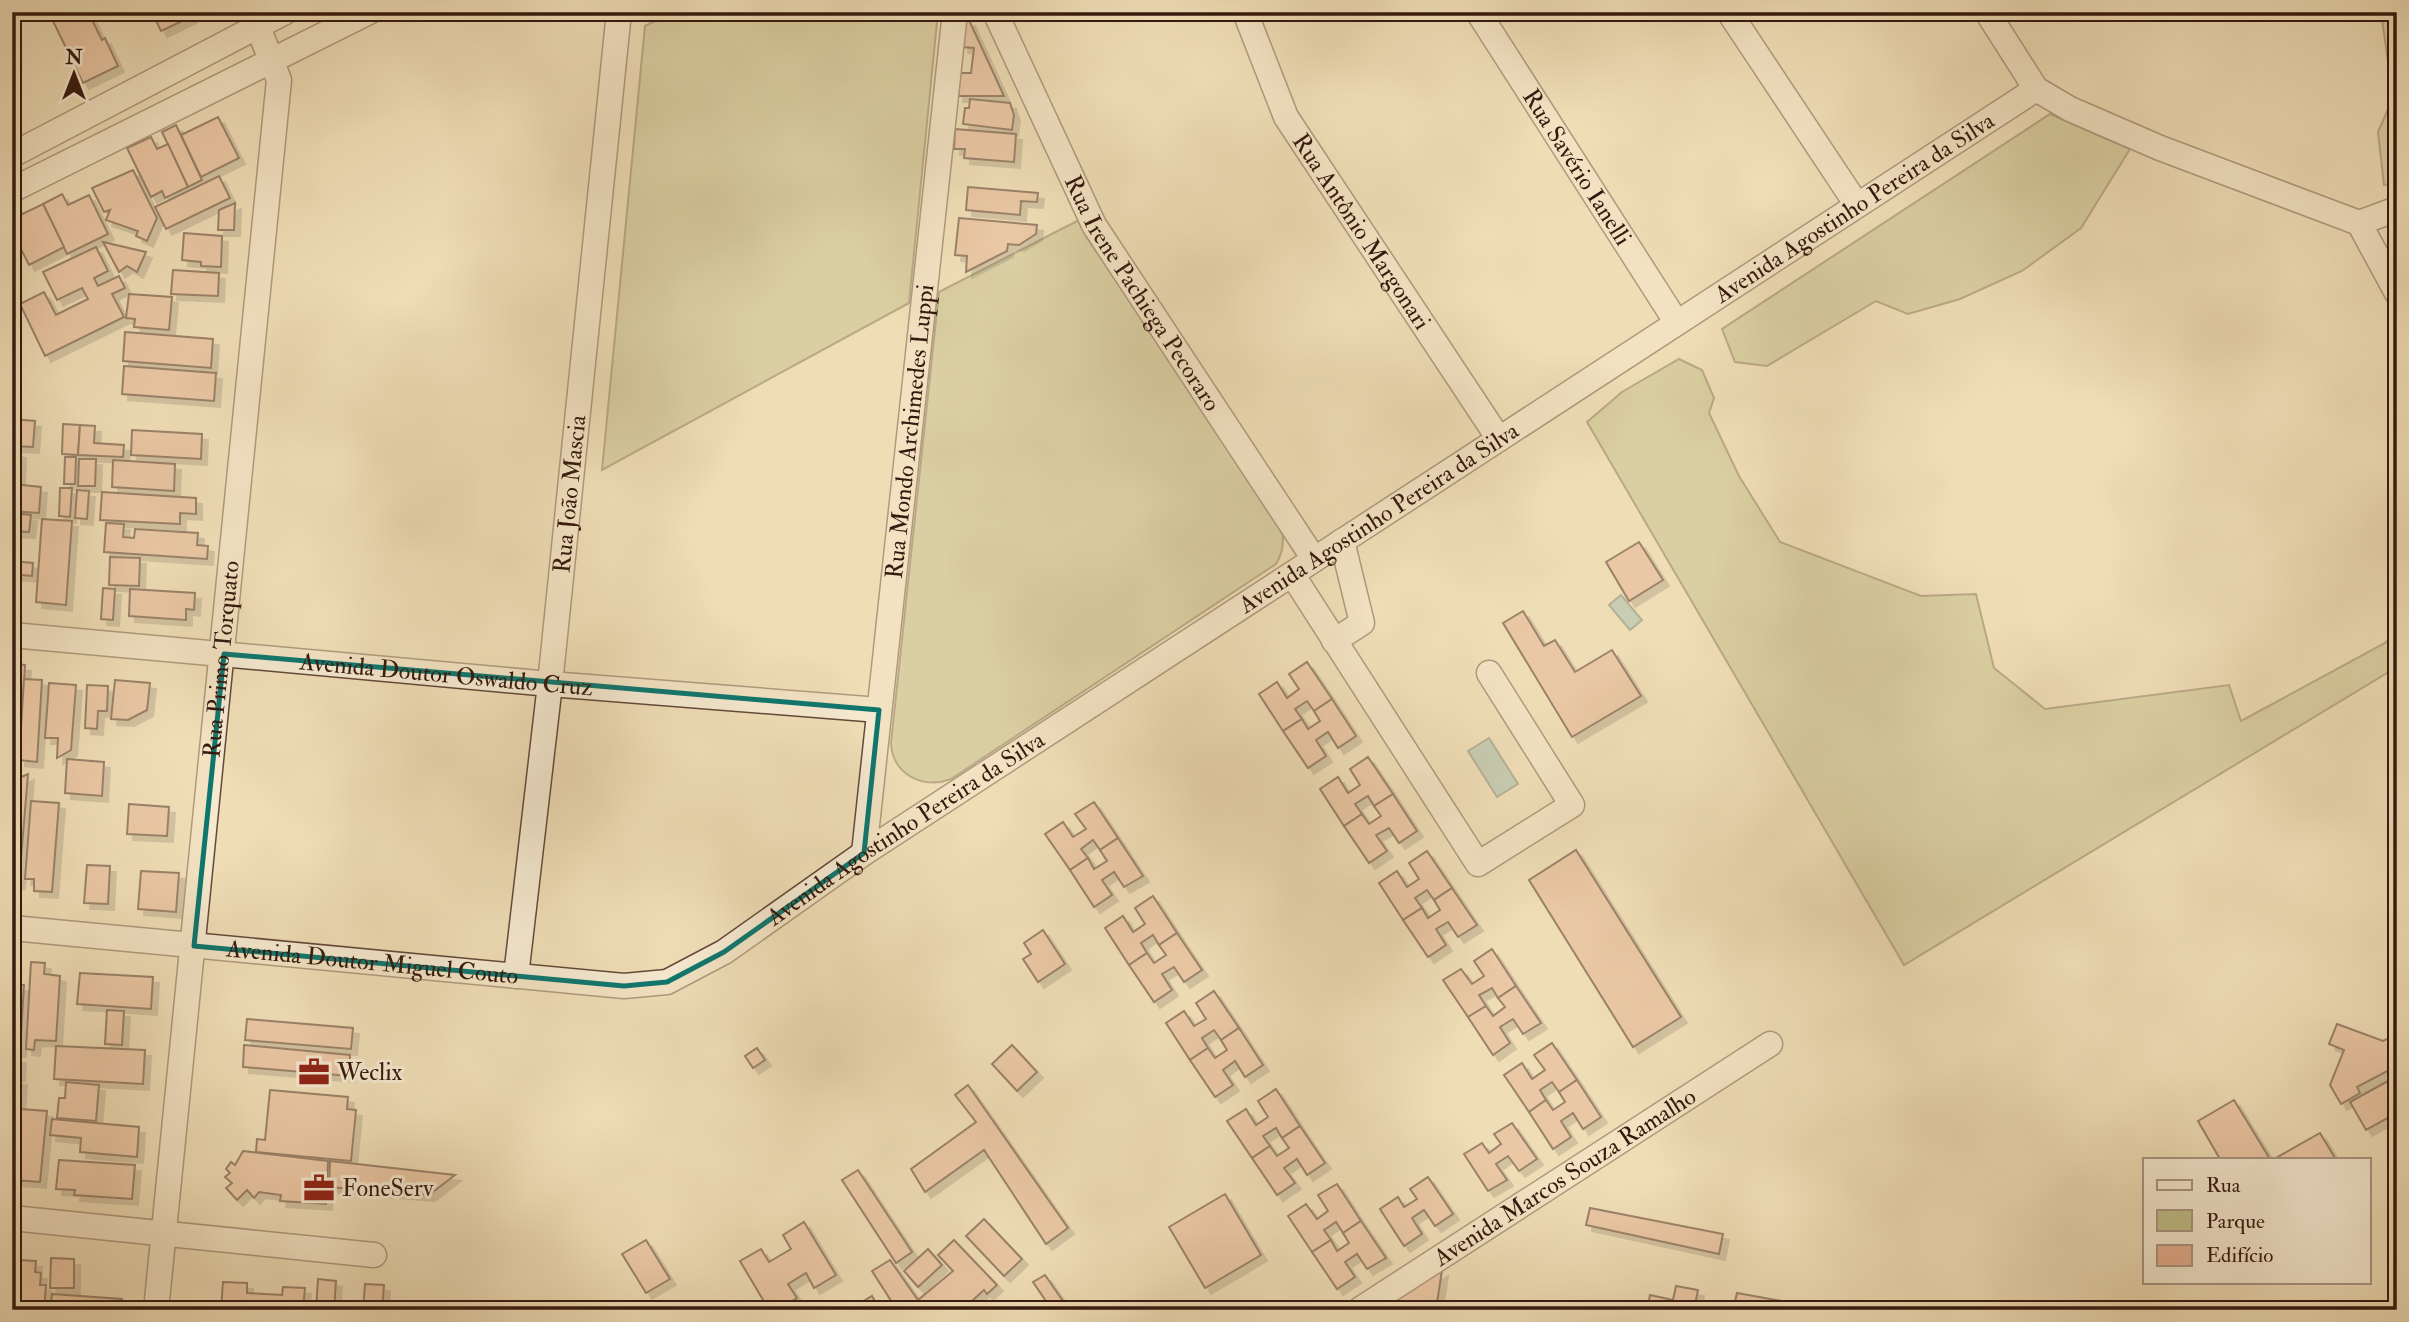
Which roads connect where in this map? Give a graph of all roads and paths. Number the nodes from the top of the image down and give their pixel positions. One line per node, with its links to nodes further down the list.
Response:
1 (285, 12): 10 (street)
2 (369, 12): 11 (street)
3 (619, 12): 28 (street, Rua João Mascia)
4 (955, 12): 29 (street, Rua Mondo Archimedes Luppi)
5 (995, 12): 22 (street, Rua Irene Pachiega Pecoraro)
6 (1245, 12): 20 (street, Rua Antônio Margonari)
7 (1478, 12): 19 (street, Rua Savério Ianelli)
8 (1729, 12): 15 (street)
9 (1987, 12): 12 (street)
10 (256, 19): 11 (street, Rua Primo Torquato); 13 (street)
11 (273, 61): 14 (street); 26 (street, Rua Primo Torquato)
12 (2036, 89): 15 (street, Avenida Agostinho Pereira da Silva); 17 (street)
13 (12, 155)
14 (12, 190)
15 (1857, 205): 19 (street, Avenida Agostinho Pereira da Silva)
16 (2397, 209): 17 (street)
17 (2359, 223): 18 (street)
18 (2397, 293)
19 (1677, 323): 20 (street, Avenida Agostinho Pereira da Silva)
20 (1499, 439): 21 (street, Avenida Agostinho Pereira da Silva)
21 (1342, 541): 22 (street, Avenida Agostinho Pereira da Silva); 25 (street)
22 (1314, 559): 23 (street, Avenida Agostinho Pereira da Silva)
23 (1292, 574): 25 (street); 30 (street, Avenida Agostinho Pereira da Silva)
24 (12, 635): 26 (street, Avenida Doutor Oswaldo Cruz)
25 (1334, 641): 27 (street)
26 (224, 654): 28 (street, Avenida Doutor Oswaldo Cruz); 32 (street, Rua Primo Torquato)
27 (1489, 673)
28 (550, 684): 29 (street, Avenida Doutor Oswaldo Cruz); 34 (street, Rua João Mascia)
29 (880, 710): 30 (street, Rua Mondo Archimedes Luppi)
30 (864, 853): 33 (street, Avenida Agostinho Pereira da Silva)
31 (12, 929): 32 (street, Avenida Doutor Miguel Couto)
32 (194, 946): 34 (street, Avenida Doutor Miguel Couto); 37 (street, Rua Primo Torquato)
33 (724, 952): 34 (street, Avenida Doutor Miguel Couto)
34 (516, 975)
35 (1770, 1044): 40 (street, Avenida Marcos Souza Ramalho)
36 (12, 1218): 37 (street)
37 (163, 1232): 38 (street); 39 (street, Rua Primo Torquato)
38 (374, 1255)
39 (156, 1310)
40 (1359, 1310)

